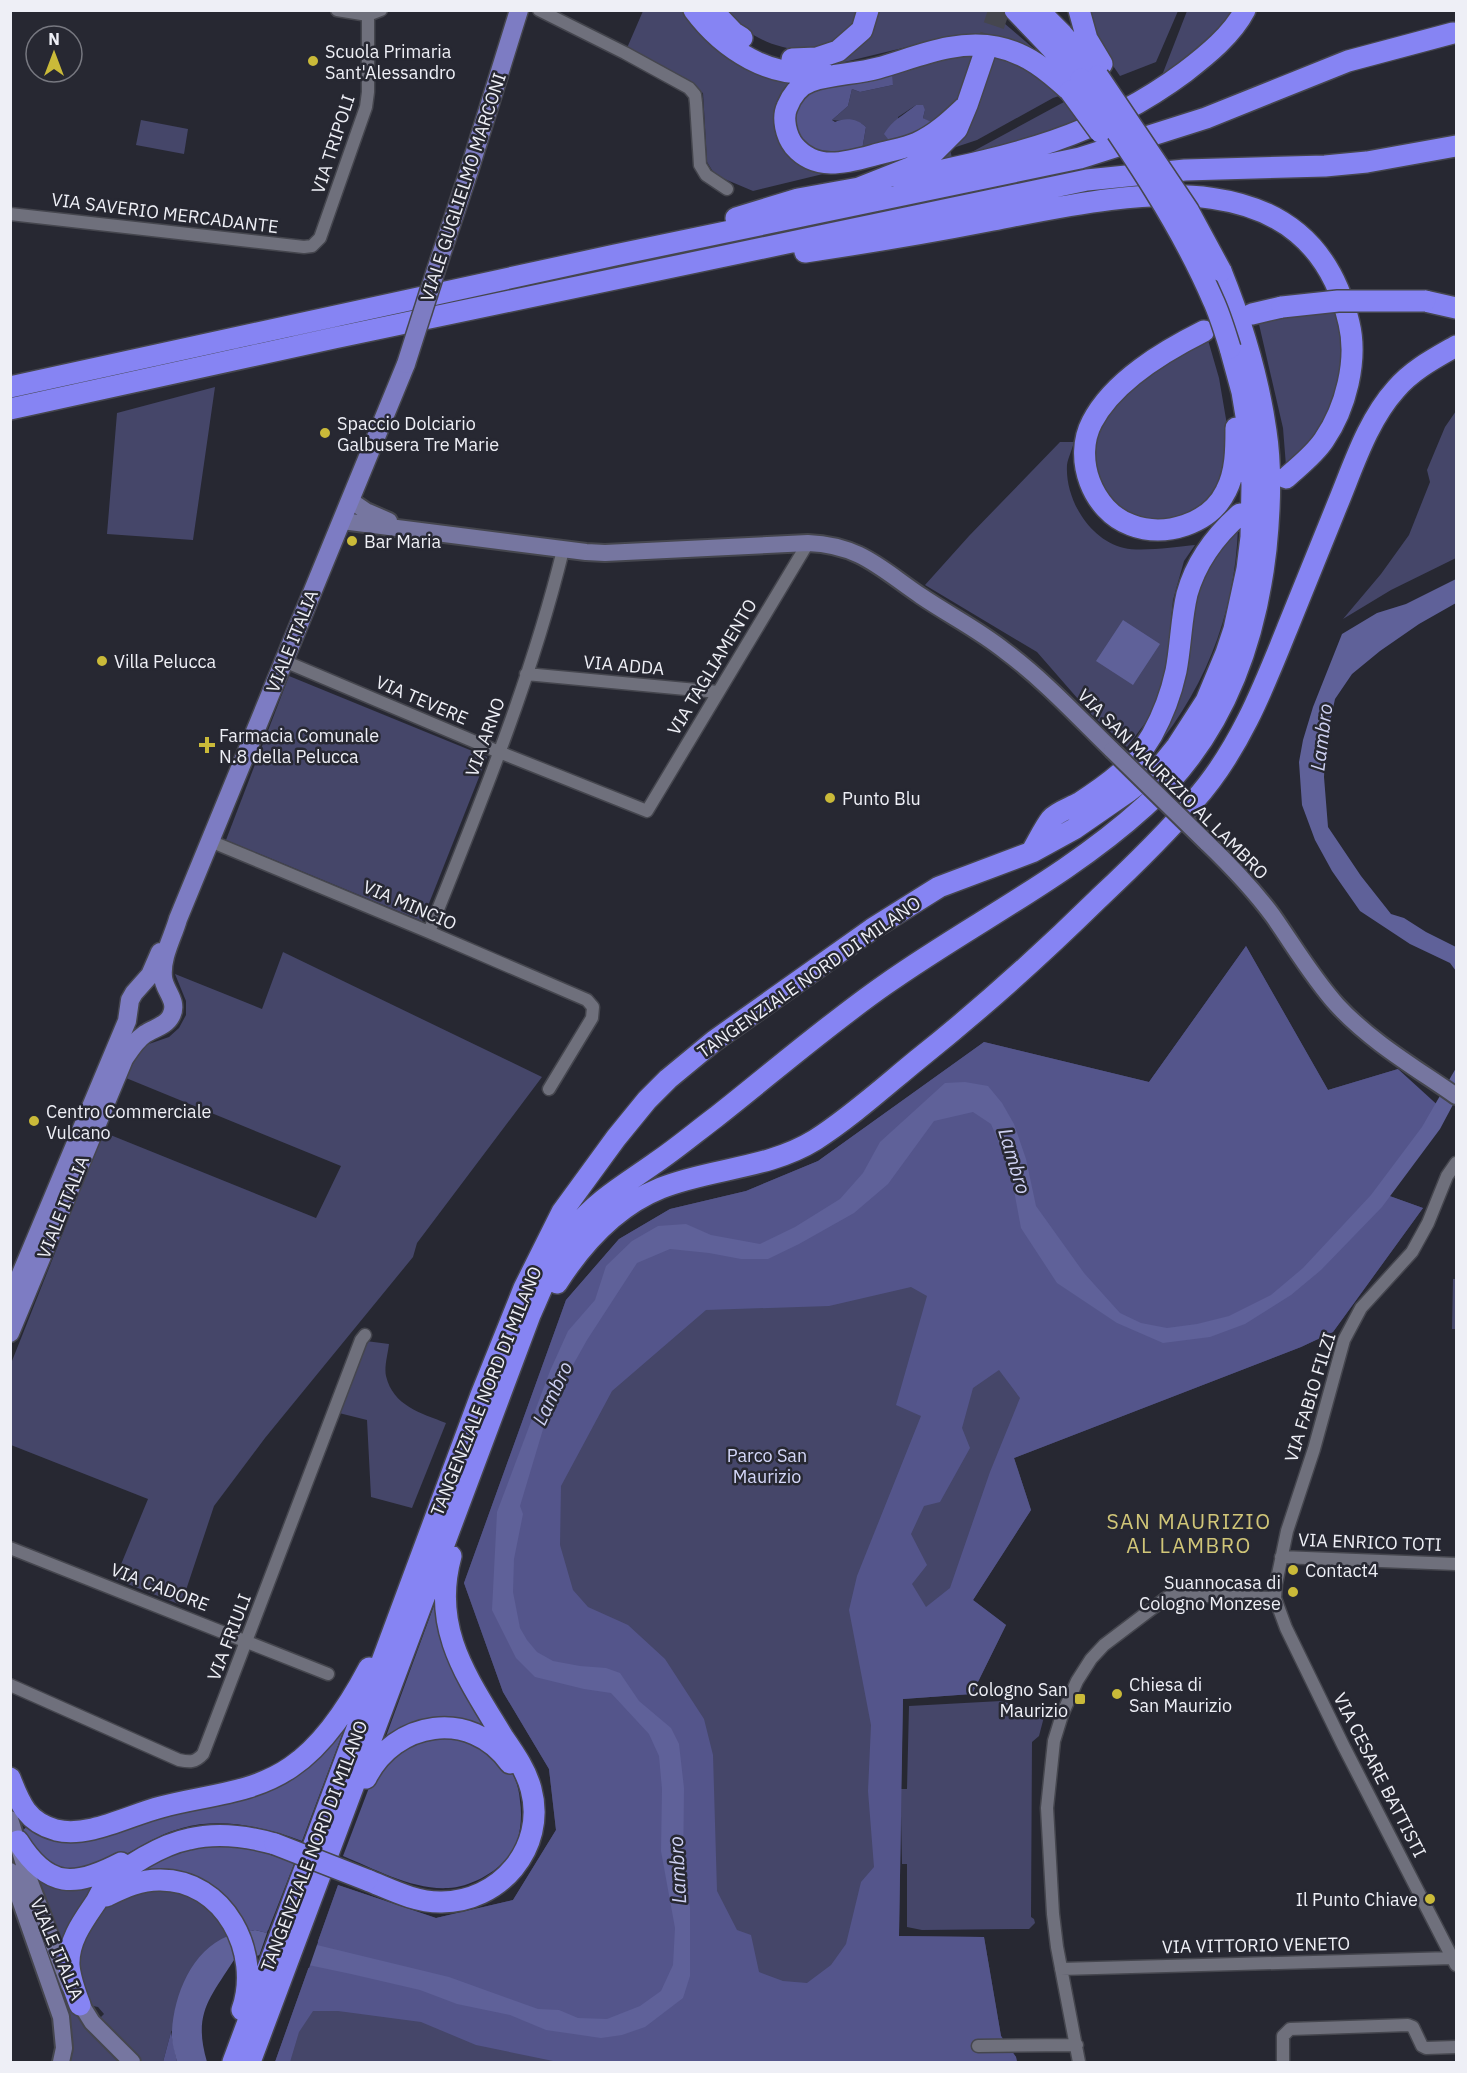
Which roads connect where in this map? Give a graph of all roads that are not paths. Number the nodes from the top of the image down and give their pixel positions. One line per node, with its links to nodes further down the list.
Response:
1 (337, 10): 12 (street)
2 (381, 10): 12 (street)
3 (519, 10): 30 (main road, VIALE GUGLIELMO MARCONI, bridge)
4 (539, 10): 20 (street)
5 (694, 10): 15 (highway)
6 (712, 10): 7 (highway)
7 (868, 10)
8 (1015, 10): 16 (highway, TANGENZIALE NORD DI MILANO)
9 (1038, 10): 16 (highway, TANGENZIALE NORD DI MILANO)
10 (1079, 10): 16 (highway)
11 (1245, 10): 19 (highway)
12 (368, 15): 22 (street, VIA TRIPOLI)
13 (1453, 33): 23 (highway)
14 (984, 55): 17 (highway)
15 (910, 56): 16 (highway); 17 (highway)
16 (1089, 80): 29 (highway, TANGENZIALE NORD DI MILANO, bridge); 59 (highway, TANGENZIALE NORD DI MILANO, bridge)
17 (967, 105): 19 (highway)
18 (1456, 146): 24 (highway)
19 (859, 188): 23 (highway)
20 (727, 189)
21 (10, 214): 22 (street, VIA SAVERIO MERCADANTE)
22 (315, 244)
23 (615, 255): 31 (highway)
24 (611, 280): 32 (highway); 33 (highway)
25 (1456, 308): 26 (highway, bridge)
26 (1252, 314)
27 (1204, 331): 29 (highway)
28 (1456, 346): 59 (highway)
29 (1227, 356): 46 (highway, TANGENZIALE NORD DI MILANO)
30 (406, 364): 34 (main road, VIALE ITALIA)
31 (10, 387)
32 (10, 410)
33 (1286, 478)
34 (350, 500): 36 (main road, VIALE ITALIA); 37 (main road)
35 (1240, 514): 46 (highway)
36 (342, 521): 37 (main road); 40 (main road, VIALE ITALIA)
37 (404, 527): 39 (main road, VIA SAN MAURIZIO AL LAMBRO)
38 (808, 543): 39 (main road, VIA SAN MAURIZIO AL LAMBRO); 42 (street, VIA TAGLIAMENTO); 54 (main road, VIA SAN MAURIZIO AL LAMBRO, bridge)
39 (563, 550): 41 (street, VIA ARNO)
40 (284, 662): 43 (street, VIA TEVERE); 45 (main road, VIALE ITALIA)
41 (526, 674): 42 (street, VIA ADDA); 43 (street, VIA ARNO)
42 (718, 692): 44 (street, VIA TAGLIAMENTO)
43 (499, 752): 44 (street, VIA TEVERE); 48 (street, VIA ARNO)
44 (647, 811)
45 (210, 842): 47 (main road, VIALE ITALIA); 48 (street, VIA MINCIO)
46 (1032, 852): 64 (highway, TANGENZIALE NORD DI MILANO)
47 (178, 919): 49 (main road, VIALE ITALIA); 50 (main road, VIALE ITALIA)
48 (429, 932): 53 (street, VIA MINCIO)
49 (140, 987): 50 (main road); 51 (main road, VIALE ITALIA)
50 (167, 990): 52 (main road, VIALE ITALIA)
51 (130, 1009): 52 (main road); 56 (main road, VIALE ITALIA)
52 (158, 1026): 57 (main road, VIALE ITALIA)
53 (549, 1089)
54 (1456, 1096)
55 (1456, 1163): 61 (street, VIA FABIO FILZI)
56 (10, 1300)
57 (10, 1333)
58 (365, 1335): 65 (street, VIA FRIULI)
59 (506, 1381): 73 (highway); 75 (highway, TANGENZIALE NORD DI MILANO)
60 (10, 1548): 65 (street, VIA CADORE)
61 (1281, 1557): 62 (street, VIA ENRICO TOTI); 63 (street, VIA FABIO FILZI)
62 (1456, 1564)
63 (1275, 1598): 76 (street, VIA CESARE BATTISTI); 78 (street)
64 (393, 1632): 68 (highway); 75 (highway, TANGENZIALE NORD DI MILANO)
65 (247, 1641): 66 (street, VIA CADORE); 67 (street, VIA FRIULI)
66 (328, 1674)
67 (10, 1685)
68 (10, 1778)
69 (10, 1819): 70 (main road, VIALE ITALIA)
70 (18, 1841): 71 (highway); 79 (main road, VIALE ITALIA)
71 (277, 1841): 73 (highway); 74 (highway)
72 (10, 1871): 83 (main road, VIALE ITALIA)
73 (368, 1876): 75 (highway)
74 (97, 1900): 79 (highway); 85 (highway)
75 (299, 1927): 77 (highway)
76 (1455, 1960): 78 (street, VIA VITTORIO VENETO)
77 (283, 1969): 86 (highway, TANGENZIALE NORD DI MILANO); 87 (highway)
78 (1061, 1969): 80 (street)
79 (80, 2005): 84 (main road, VIALE ITALIA)
80 (1077, 2045): 81 (street); 88 (street)
81 (978, 2046)
82 (1456, 2047): 89 (street)
83 (61, 2062)
84 (132, 2062)
85 (223, 2062)
86 (233, 2062)
87 (251, 2062)
88 (1079, 2062)
89 (1283, 2062)

